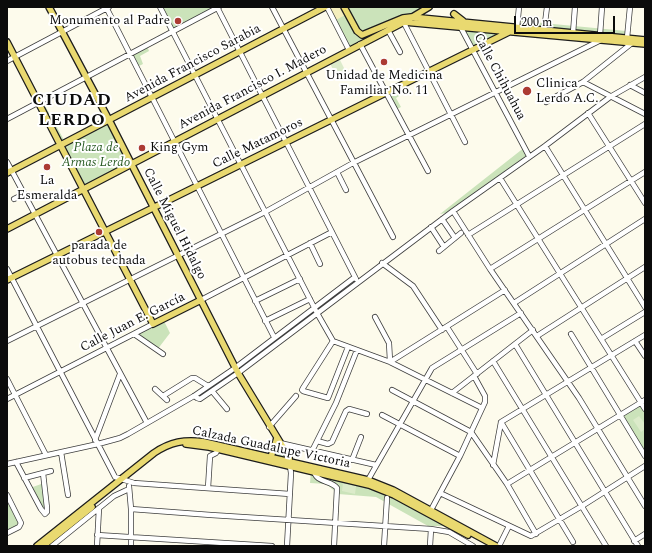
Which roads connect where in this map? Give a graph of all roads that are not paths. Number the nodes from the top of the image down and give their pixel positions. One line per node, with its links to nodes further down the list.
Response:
1 (49, 7): 26 (main road, Calle Miguel Hidalgo)
2 (107, 7): 26 (street); 39 (street)
3 (160, 7): 24 (street)
4 (218, 7): 24 (street); 37 (street)
5 (272, 7): 21 (street)
6 (326, 7): 21 (main road, Avenida Francisco Sarabia); 35 (street)
7 (344, 7): 17 (main road)
8 (429, 7): 16 (main road)
9 (450, 7): 15 (main road, Calle Chihuahua)
10 (519, 7): 20 (street)
11 (547, 7): 23 (street)
12 (575, 7): 27 (street)
13 (602, 7): 28 (street)
14 (630, 7): 29 (street)
15 (454, 14): 18 (main road, Calle Chihuahua); 19 (main road)
16 (411, 17): 17 (main road); 18 (main road)
17 (403, 20): 18 (main road); 22 (main road, Avenida Francisco I. Madero); 42 (street)
18 (459, 24): 19 (main road); 25 (main road); 36 (street, Calle Chihuahua)
19 (473, 24): 20 (main road)
20 (517, 28): 23 (main road); 25 (main road, Calle Matamoros)
21 (284, 29): 37 (main road, Avenida Francisco Sarabia); 43 (street)
22 (388, 30): 33 (main road, Avenida Francisco I. Madero); 38 (street)
23 (544, 30): 27 (main road)
24 (173, 31): 39 (street); 44 (street)
25 (511, 31): 28 (main road); 36 (main road, Calle Matamoros)
26 (62, 32): 40 (street); 46 (main road, Calle Miguel Hidalgo)
27 (573, 33): 28 (main road)
28 (601, 38): 29 (main road); 32 (main road); 50 (street)
29 (627, 38): 30 (main road)
30 (645, 40)
31 (7, 42): 40 (main road)
32 (632, 43): 34 (main road); 47 (street)
33 (360, 44): 35 (main road, Avenida Francisco I. Madero); 49 (street)
34 (645, 44)
35 (349, 50): 43 (main road, Avenida Francisco I. Madero)
36 (473, 50): 42 (main road, Calle Matamoros); 50 (street, Calle Chihuahua)
37 (240, 52): 44 (main road, Avenida Francisco Sarabia); 52 (street)
38 (400, 52)
39 (130, 54): 46 (street); 53 (street)
40 (15, 57): 41 (street); 55 (main road)
41 (7, 61)
42 (429, 71): 49 (main road, Calle Matamoros); 58 (street)
43 (306, 72): 52 (main road, Avenida Francisco I. Madero); 63 (street)
44 (195, 75): 53 (main road, Avenida Francisco Sarabia); 61 (street)
45 (645, 77): 48 (street)
46 (85, 78): 55 (street); 62 (main road, Calle Miguel Hidalgo)
47 (583, 82): 54 (street); 56 (street)
48 (630, 85): 51 (street); 54 (street)
49 (386, 93): 63 (main road, Calle Matamoros); 65 (street)
50 (495, 93): 58 (street); 72 (street, Calle Chihuahua)
51 (645, 93)
52 (262, 96): 61 (main road, Avenida Francisco I. Madero); 67 (street)
53 (152, 97): 62 (main road, Avenida Francisco Sarabia); 66 (street)
54 (610, 97): 57 (street); 59 (street)
55 (38, 102): 60 (street); 69 (main road)
56 (546, 102)
57 (588, 113): 70 (street); 71 (street)
58 (451, 114): 65 (street); 68 (street)
59 (645, 114)
60 (7, 119)
61 (217, 119): 66 (main road, Avenida Francisco I. Madero); 76 (street)
62 (109, 120): 69 (main road, Avenida Francisco Sarabia); 75 (main road, Calle Miguel Hidalgo)
63 (331, 120): 67 (main road, Calle Matamoros); 74 (street)
64 (645, 124): 71 (street)
65 (409, 136): 74 (street); 77 (street)
66 (174, 141): 75 (main road, Avenida Francisco I. Madero); 84 (street)
67 (286, 142): 76 (main road, Calle Matamoros); 85 (street)
68 (465, 142)
69 (61, 146): 78 (main road, Avenida Francisco Sarabia); 86 (main road)
70 (545, 146): 72 (street); 81 (street)
71 (609, 146): 81 (street); 83 (street)
72 (529, 156): 82 (street)
73 (7, 162): 78 (street)
74 (353, 163): 79 (street); 106 (street)
75 (131, 164): 86 (main road, Avenida Francisco I. Madero); 92 (main road, Calle Miguel Hidalgo)
76 (241, 165): 84 (main road, Calle Matamoros); 95 (street)
77 (428, 171)
78 (9, 172): 88 (street)
79 (337, 172): 85 (street); 87 (street)
80 (645, 172): 83 (street)
81 (564, 176): 91 (street); 93 (street)
82 (500, 178): 91 (street); 94 (street)
83 (631, 181): 90 (street); 93 (street)
84 (197, 186): 92 (main road, Calle Matamoros); 104 (street)
85 (309, 188): 95 (street); 102 (street)
86 (83, 189): 96 (main road, Avenida Francisco I. Madero); 101 (main road)
87 (346, 190)
88 (24, 194): 89 (street); 96 (street)
89 (14, 199)
90 (645, 203)
91 (517, 205): 105 (street); 108 (street)
92 (154, 208): 101 (main road, Calle Matamoros); 115 (main road, Calle Miguel Hidalgo)
93 (585, 210): 108 (street); 110 (street)
94 (453, 211): 97 (street); 105 (street)
95 (265, 212): 104 (street); 114 (street)
96 (35, 214): 100 (main road, Avenida Francisco I. Madero); 113 (street)
97 (442, 219): 99 (street); 107 (street)
98 (645, 219): 110 (street)
99 (431, 227): 111 (street); 116 (street)
100 (7, 229)
101 (105, 231): 113 (main road, Calle Matamoros); 125 (main road)
102 (332, 232): 109 (street, Calle Juan E. García); 127 (street)
103 (461, 233): 107 (street)
104 (221, 234): 115 (street); 123 (street)
105 (468, 235): 120 (street)
106 (393, 237)
107 (454, 238): 111 (street)
108 (538, 239): 120 (street); 121 (street)
109 (310, 243): 114 (street, Calle Juan E. García); 117 (street)
110 (606, 244): 121 (street); 124 (street)
111 (444, 247): 112 (street)
112 (439, 251)
113 (57, 255): 122 (main road, Calle Matamoros); 132 (street)
114 (287, 255): 123 (street, Calle Juan E. García); 126 (street)
115 (178, 256): 125 (street); 130 (main road, Calle Miguel Hidalgo)
116 (382, 263): 127 (street); 145 (street)
117 (320, 264)
118 (645, 267): 124 (street)
119 (7, 269): 122 (street)
120 (490, 269): 128 (street)
121 (560, 274): 133 (street); 136 (street)
122 (9, 278): 143 (street)
123 (244, 278): 130 (street, Calle Juan E. García); 131 (street)
124 (627, 278): 134 (street); 136 (street)
125 (130, 279): 132 (street); 142 (main road)
126 (300, 279): 129 (street); 131 (street)
127 (356, 280): 135 (street); 138 (street)
128 (505, 290): 133 (street); 144 (street)
129 (310, 299): 135 (street); 141 (street)
130 (201, 300): 142 (main road, Calle Juan E. García); 167 (main road, Calle Miguel Hidalgo)
131 (255, 301): 141 (street)
132 (83, 303): 143 (street); 158 (street)
133 (514, 303): 139 (street)
134 (645, 307)
135 (314, 308): 138 (street); 151 (street)
136 (581, 308): 150 (street); 152 (street)
137 (645, 312): 152 (street)
138 (317, 313): 154 (street); 167 (street)
139 (521, 313): 146 (street); 160 (street)
140 (375, 317): 165 (street)
141 (266, 321): 151 (street)
142 (154, 324): 147 (street, Calle Juan E. García)
143 (37, 326): 153 (street); 168 (street)
144 (447, 327): 145 (street); 160 (street)
145 (442, 330): 165 (street)
146 (533, 330): 150 (street); 156 (street)
147 (134, 334): 158 (street, Calle Juan E. García); 161 (street)
148 (571, 334): 166 (street)
149 (645, 335): 155 (street)
150 (537, 336): 173 (street)
151 (274, 338): 167 (street)
152 (601, 339): 162 (street)
153 (7, 341)
154 (333, 341): 157 (street); 157 (street)
155 (635, 341): 162 (street); 163 (street)
156 (514, 344): 164 (street); 180 (street)
157 (348, 347): 159 (street)
158 (107, 348): 168 (street, Calle Juan E. García); 169 (street)
159 (357, 350): 165 (street); 202 (street)
160 (461, 350): 170 (street); 172 (street)
161 (164, 354)
162 (611, 355): 166 (street); 187 (street)
163 (645, 356)
164 (493, 361): 170 (street); 190 (street)
165 (390, 362): 172 (street)
166 (591, 368): 173 (street); 194 (street)
167 (236, 370): 174 (street); 177 (street); 198 (main road, Calle Miguel Hidalgo)
168 (60, 372): 179 (street, Calle Juan E. García); 203 (street)
169 (120, 374): 196 (street); 203 (street)
170 (475, 375): 178 (street); 188 (street)
171 (7, 379): 179 (street)
172 (425, 379): 178 (street); 186 (street)
173 (568, 382): 180 (street); 199 (street)
174 (208, 386): 181 (street); 182 (street)
175 (155, 389): 181 (street)
176 (392, 390): 186 (street)
177 (212, 391): 182 (street); 189 (street)
178 (452, 393): 188 (street)
179 (16, 395): 184 (street, Calle Juan E. García); 209 (street)
180 (546, 395): 190 (street); 205 (street)
181 (162, 396): 185 (street)
182 (194, 396): 196 (street)
183 (296, 396): 198 (street)
184 (7, 399)
185 (167, 400)
186 (412, 401): 197 (street); 200 (street)
187 (643, 401): 191 (street); 194 (street)
188 (482, 408): 200 (street)
189 (227, 409)
190 (523, 409): 195 (street); 213 (street)
191 (645, 409)
192 (367, 414): 202 (street)
193 (382, 415): 197 (street)
194 (620, 416): 199 (street); 211 (street)
195 (501, 422): 219 (street); 221 (street)
196 (147, 423): 203 (street)
197 (399, 424): 210 (street); 218 (street)
198 (269, 427): 204 (main road, Calle Miguel Hidalgo)
199 (598, 429): 205 (street); 225 (street)
200 (471, 432): 210 (street); 219 (street)
201 (361, 436): 214 (street)
202 (317, 441): 207 (street)
203 (96, 442): 208 (street); 227 (street)
204 (280, 443): 207 (street); 212 (main road); 217 (main road, Calle Miguel Hidalgo)
205 (575, 443): 213 (street); 232 (street)
206 (218, 449): 217 (main road, Calzada Guadalupe Victoria); 227 (main road, Calzada Guadalupe Victoria); 230 (street)
207 (312, 451): 214 (street)
208 (61, 452): 209 (street); 236 (street)
209 (46, 456): 215 (street)
210 (460, 456): 233 (street)
211 (645, 456)
212 (271, 457): 217 (main road, Calzada Guadalupe Victoria); 227 (main road, Calzada Guadalupe Victoria)
213 (552, 457): 221 (street); 238 (street)
214 (352, 460): 218 (street)
215 (16, 462): 216 (street); 226 (street)
216 (7, 464)
217 (292, 464): 223 (main road, Calzada Guadalupe Victoria); 228 (main road, Calzada Guadalupe Victoria); 234 (street)
218 (376, 465): 228 (street)
219 (493, 465): 229 (street)
220 (645, 466): 225 (street)
221 (530, 470): 229 (street); 244 (street)
222 (51, 471): 224 (street)
223 (314, 471): 245 (street); 268 (main road, Calzada Guadalupe Victoria)
224 (43, 473): 226 (street); 226 (street)
225 (627, 477): 232 (street); 239 (street)
226 (24, 478)
227 (125, 480): 230 (street); 231 (street); 257 (main road, Calzada Guadalupe Victoria); 258 (main road, Calzada Guadalupe Victoria)
228 (368, 480): 242 (main road, Calzada Guadalupe Victoria)
229 (508, 484): 250 (street)
230 (208, 488): 234 (street)
231 (129, 489): 240 (street); 241 (street)
232 (605, 492): 238 (street); 254 (street)
233 (440, 493): 242 (street); 246 (street)
234 (290, 494): 243 (street)
235 (7, 495): 249 (street)
236 (68, 495)
237 (387, 498): 247 (street)
238 (582, 506): 244 (street); 271 (street)
239 (645, 506)
240 (99, 508): 252 (street); 259 (street)
241 (131, 509): 243 (street); 253 (street)
242 (430, 510): 269 (main road, Calzada Guadalupe Victoria)
243 (288, 520): 245 (street); 263 (street)
244 (559, 520): 250 (street); 255 (street)
245 (336, 523): 247 (street); 264 (street)
246 (509, 526): 250 (street); 270 (street)
247 (386, 527): 248 (street); 265 (street)
248 (431, 529): 266 (street); 267 (street)
249 (8, 531)
250 (536, 534)
251 (645, 534): 254 (street)
252 (98, 535): 253 (street); 260 (street)
253 (131, 537): 256 (street); 261 (street)
254 (634, 541): 272 (street)
255 (573, 542)
256 (204, 544): 262 (street)
257 (37, 546)
258 (44, 546)
259 (52, 546)
260 (97, 546)
261 (131, 546)
262 (272, 546)
263 (287, 546)
264 (334, 546)
265 (384, 546)
266 (430, 546)
267 (473, 546)
268 (488, 546)
269 (496, 546)
270 (499, 546)
271 (606, 546)
272 (638, 546)

